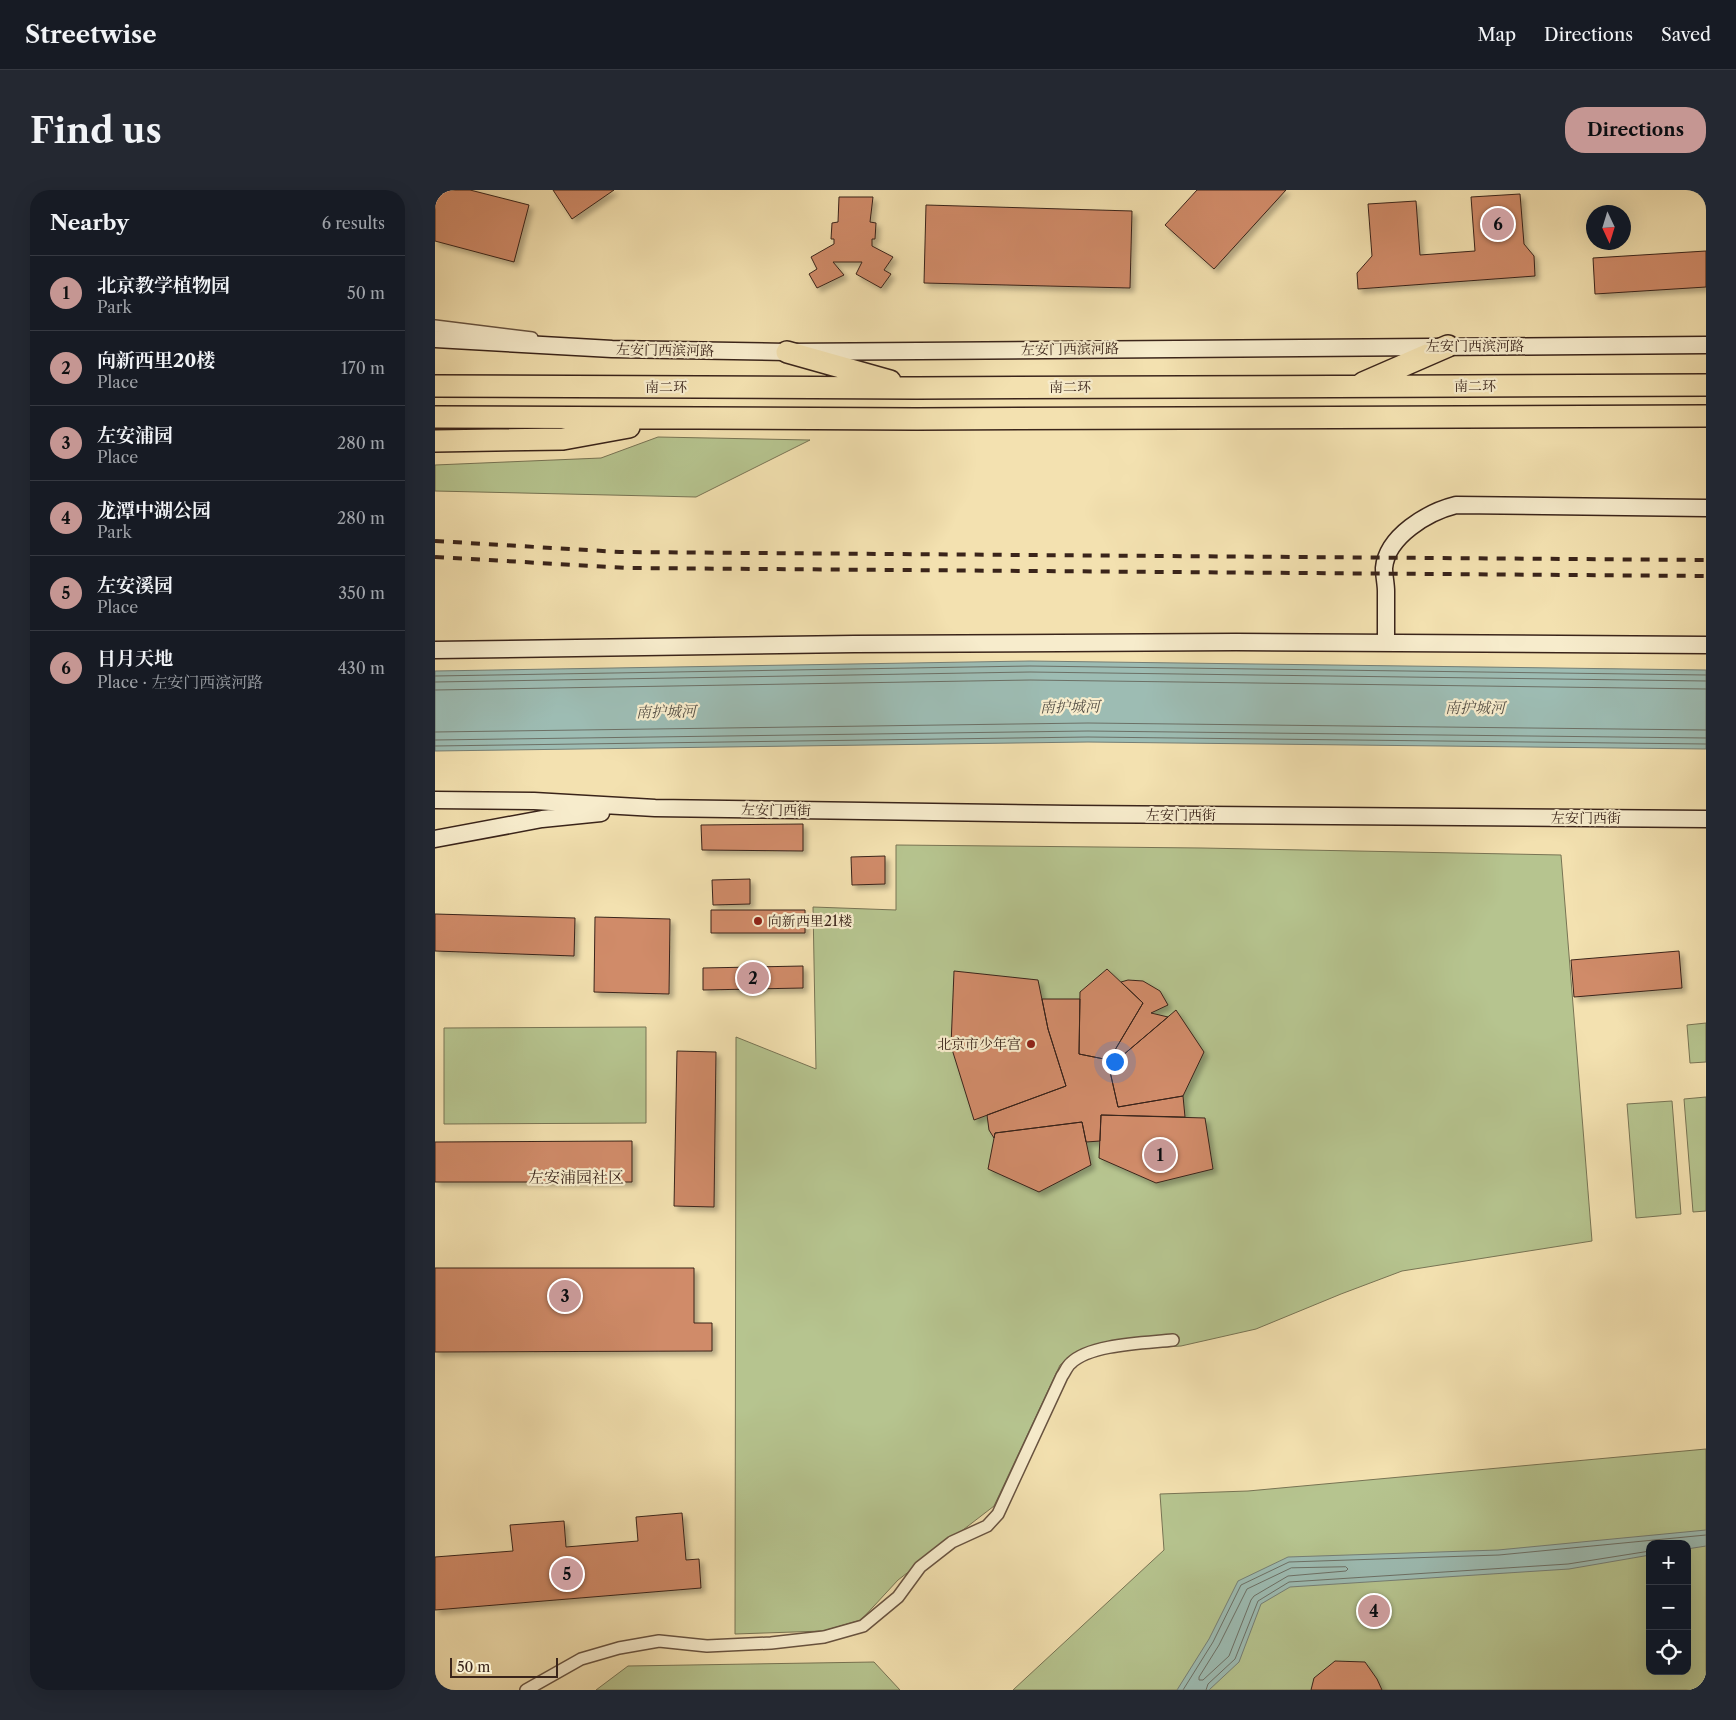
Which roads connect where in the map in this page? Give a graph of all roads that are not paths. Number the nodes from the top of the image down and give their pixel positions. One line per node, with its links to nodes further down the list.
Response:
1 (435, 326): 5 (street)
2 (435, 339): 5 (street, 左安门西滨河路)
3 (1706, 345): 4 (street, 左安门西滨河路)
4 (1448, 346): 6 (street, 左安门西滨河路); 9 (highway)
5 (613, 349): 6 (street, 左安门西滨河路)
6 (787, 352): 10 (highway)
7 (1706, 385): 9 (highway, 南二环)
8 (435, 386): 10 (highway, 南二环)
9 (1355, 386): 10 (highway, 南二环)
10 (917, 388)
11 (1706, 416): 13 (highway)
12 (435, 417): 13 (highway)
13 (677, 418): 14 (highway)
14 (435, 441)
15 (1706, 508): 16 (street)
16 (1386, 642): 17 (street); 18 (street)
17 (1706, 645)
18 (435, 650)
19 (435, 800): 20 (street, 左安门西街)
20 (655, 808): 21 (street, 左安门西街); 22 (street, 左安门西街)
21 (1706, 819)
22 (435, 839)
23 (1173, 1340): 24 (street)
24 (526, 1690)

